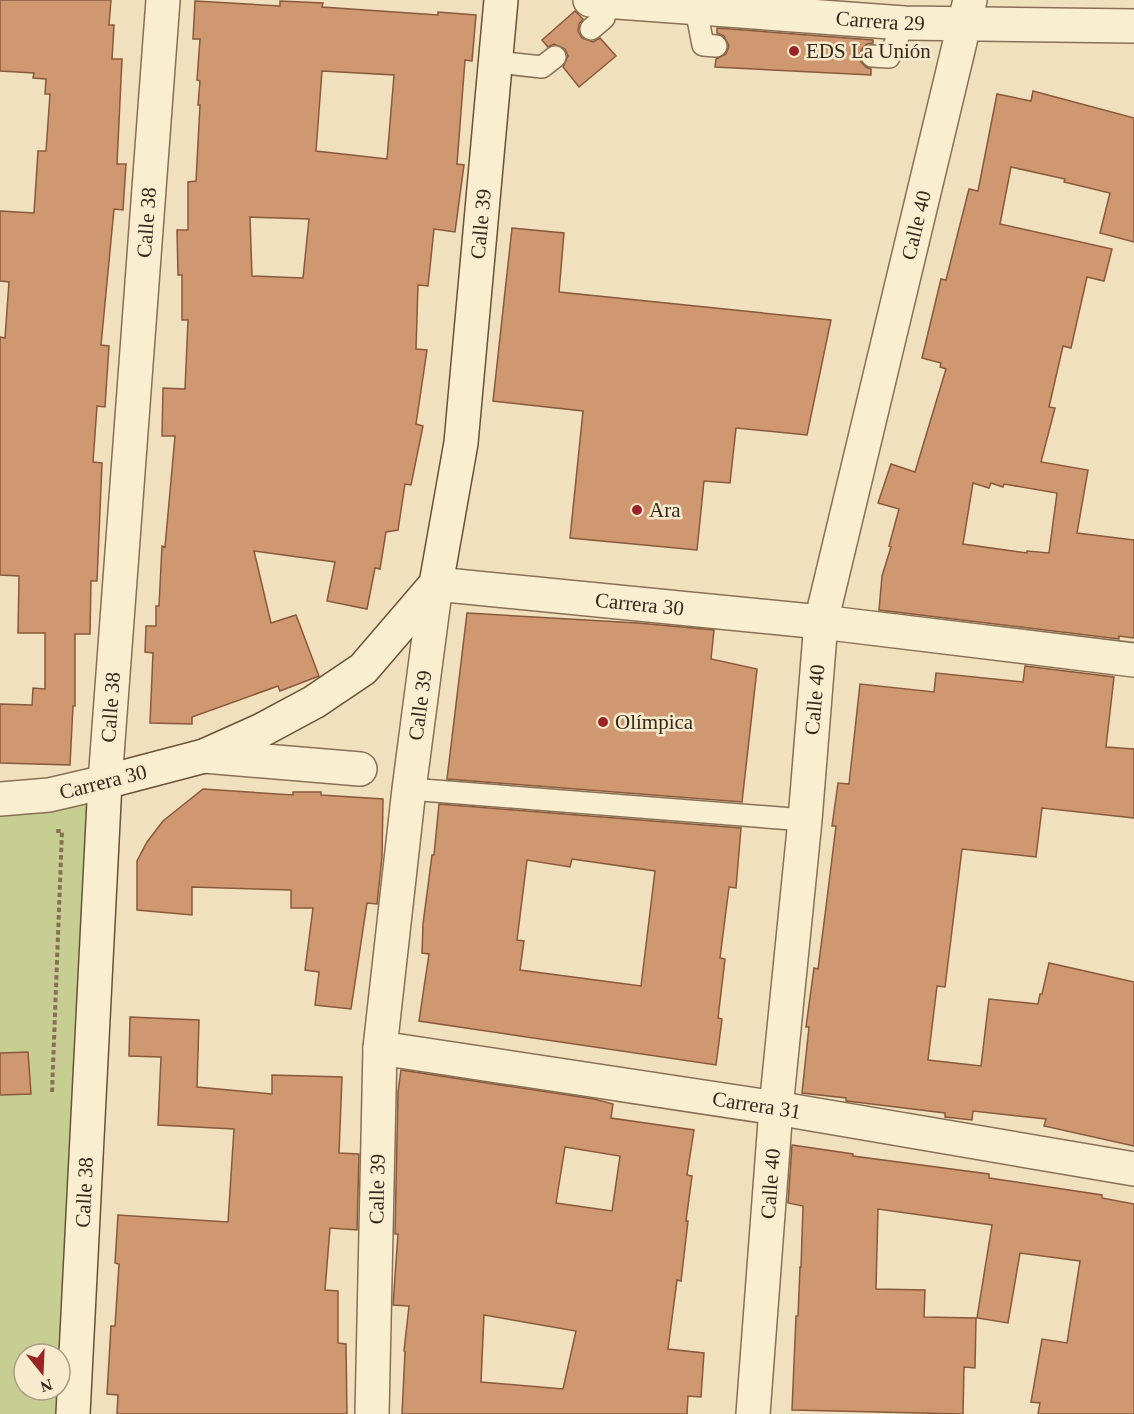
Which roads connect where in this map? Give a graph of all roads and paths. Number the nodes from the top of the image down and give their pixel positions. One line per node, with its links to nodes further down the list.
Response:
1 (163, 0): 17 (street, Calle 38)
2 (501, 0): 11 (street, Calle 39)
3 (696, 9): 4 (street, Carrera 29); 6 (street, Carrera 29); 8 (lane)
4 (596, 10)
5 (967, 12): 6 (street, Carrera 29); 7 (street, Carrera 29); 13 (street, Calle 40)
6 (904, 23): 9 (lane)
7 (1134, 26)
8 (716, 46)
9 (872, 56)
10 (555, 57): 11 (lane)
11 (496, 62): 12 (street, Calle 39)
12 (435, 584): 13 (street, Carrera 30); 15 (street, Carrera 30); 18 (street, Calle 39)
13 (822, 622): 14 (street, Carrera 30); 20 (street, Calle 40)
14 (1134, 660)
15 (204, 756): 16 (street, Carrera 30); 17 (street, Carrera 30)
16 (360, 769)
17 (105, 782): 19 (street, Carrera 30); 24 (street, Calle 38)
18 (409, 789): 20 (lane); 21 (street, Calle 39)
19 (0, 799)
20 (805, 820): 22 (street, Calle 40)
21 (380, 1048): 22 (street, Carrera 31); 25 (street, Calle 39)
22 (776, 1108): 23 (street, Carrera 31); 26 (street, Calle 40)
23 (1134, 1169)
24 (73, 1414)
25 (372, 1414)
26 (753, 1414)

